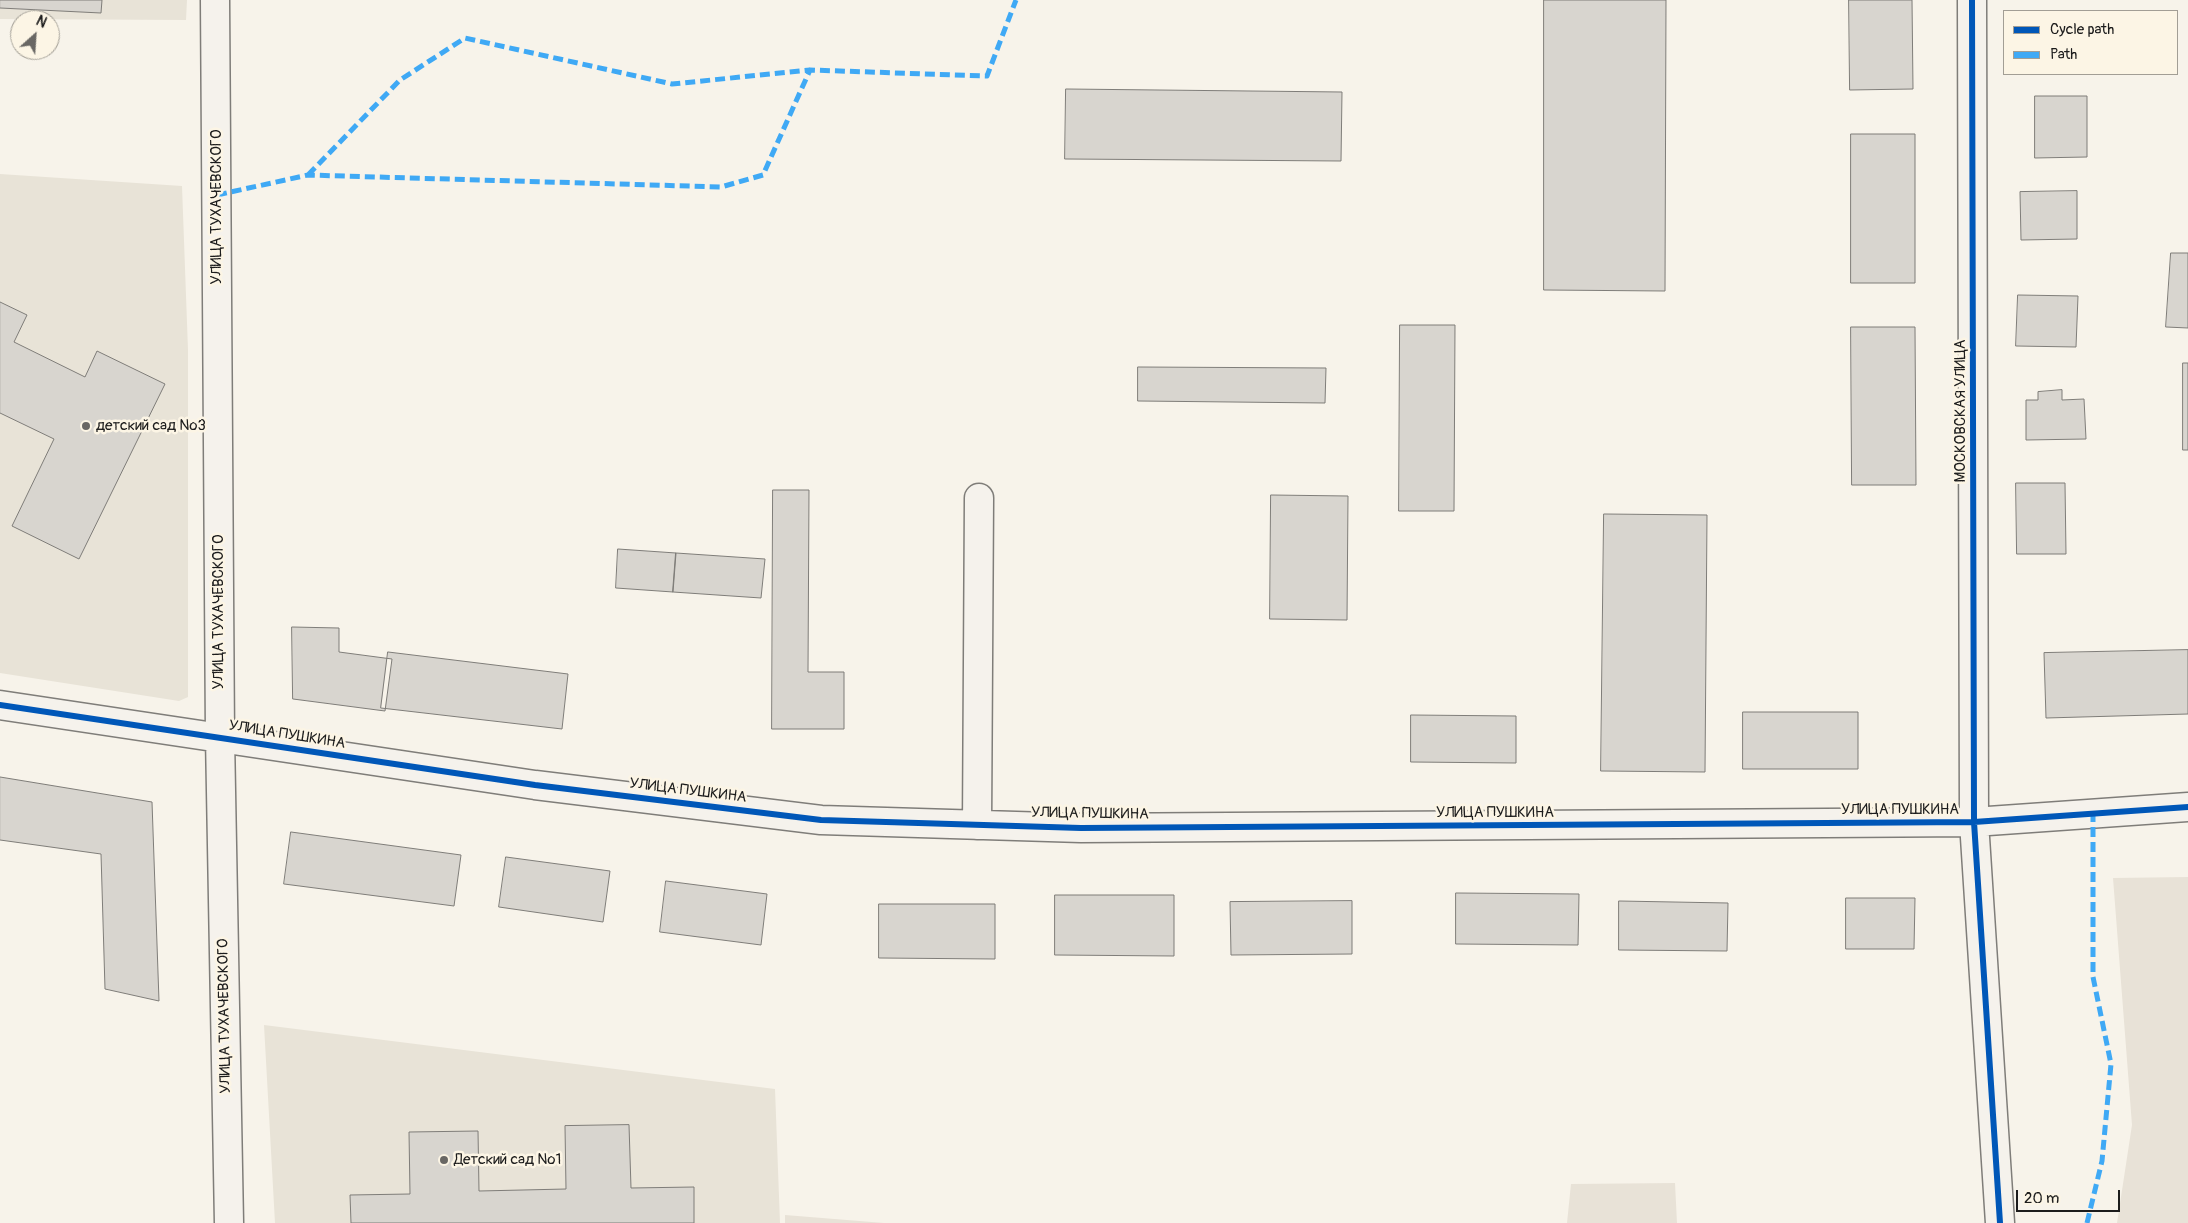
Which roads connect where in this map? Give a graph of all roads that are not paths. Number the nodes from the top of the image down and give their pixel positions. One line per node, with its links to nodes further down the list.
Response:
1 (215, 0): 5 (street, УЛИЦА ТУХАЧЕВСКОГО)
2 (1972, 0): 7 (street, МОСКОВСКАЯ УЛИЦА)
3 (978, 498): 8 (street)
4 (0, 705): 5 (street, УЛИЦА ПУШКИНА)
5 (220, 737): 8 (street, УЛИЦА ПУШКИНА); 9 (street, УЛИЦА ТУХАЧЕВСКОГО)
6 (2188, 807): 7 (street, УЛИЦА ПУШКИНА)
7 (1974, 822): 8 (street, УЛИЦА ПУШКИНА); 10 (street, МОСКОВСКАЯ УЛИЦА)
8 (977, 825)
9 (229, 1223)
10 (2000, 1223)

